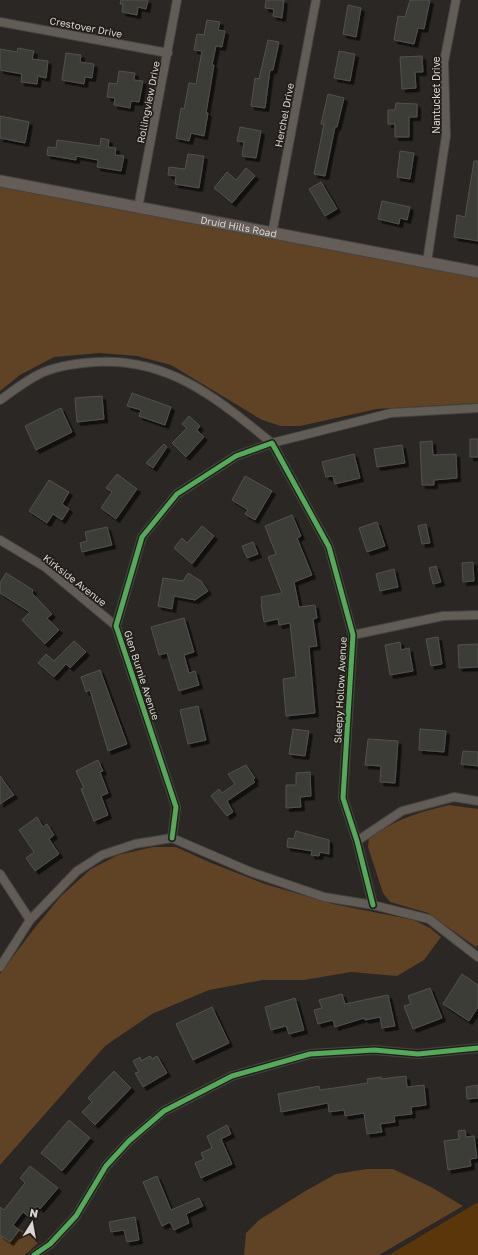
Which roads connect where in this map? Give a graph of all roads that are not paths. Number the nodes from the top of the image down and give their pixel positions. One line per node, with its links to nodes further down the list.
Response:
1 (177, 0): 5 (street, Rollingview Drive)
2 (316, 0): 8 (street, Herchel Drive)
3 (456, 0): 9 (street, Nantucket Drive)
4 (0, 22): 5 (street, Crestover Drive)
5 (168, 53): 7 (street, Rollingview Drive)
6 (0, 181): 7 (street, Druid Hills Road)
7 (138, 208): 8 (street, Druid Hills Road)
8 (272, 234): 9 (street, Druid Hills Road)
9 (427, 262): 10 (street, Druid Hills Road)
10 (478, 272)
11 (0, 400): 13 (street)
12 (478, 408): 13 (street, Glen Burnie Avenue)
13 (272, 442): 16 (street, Glen Burnie Avenue); 17 (street, Sleepy Hollow Avenue)
14 (0, 540): 16 (street, Kirkside Avenue)
15 (478, 615): 17 (street)
16 (116, 626): 19 (street, Glen Burnie Avenue)
17 (353, 635): 20 (street, Sleepy Hollow Avenue)
18 (478, 801): 20 (street)
19 (172, 838): 22 (street); 23 (street)
20 (357, 842): 22 (street, Sleepy Hollow Avenue)
21 (0, 874): 23 (street)
22 (373, 905): 24 (street)
23 (30, 920): 25 (street)
24 (478, 957)
25 (0, 967)
26 (478, 1048): 27 (street)
27 (34, 1255)

